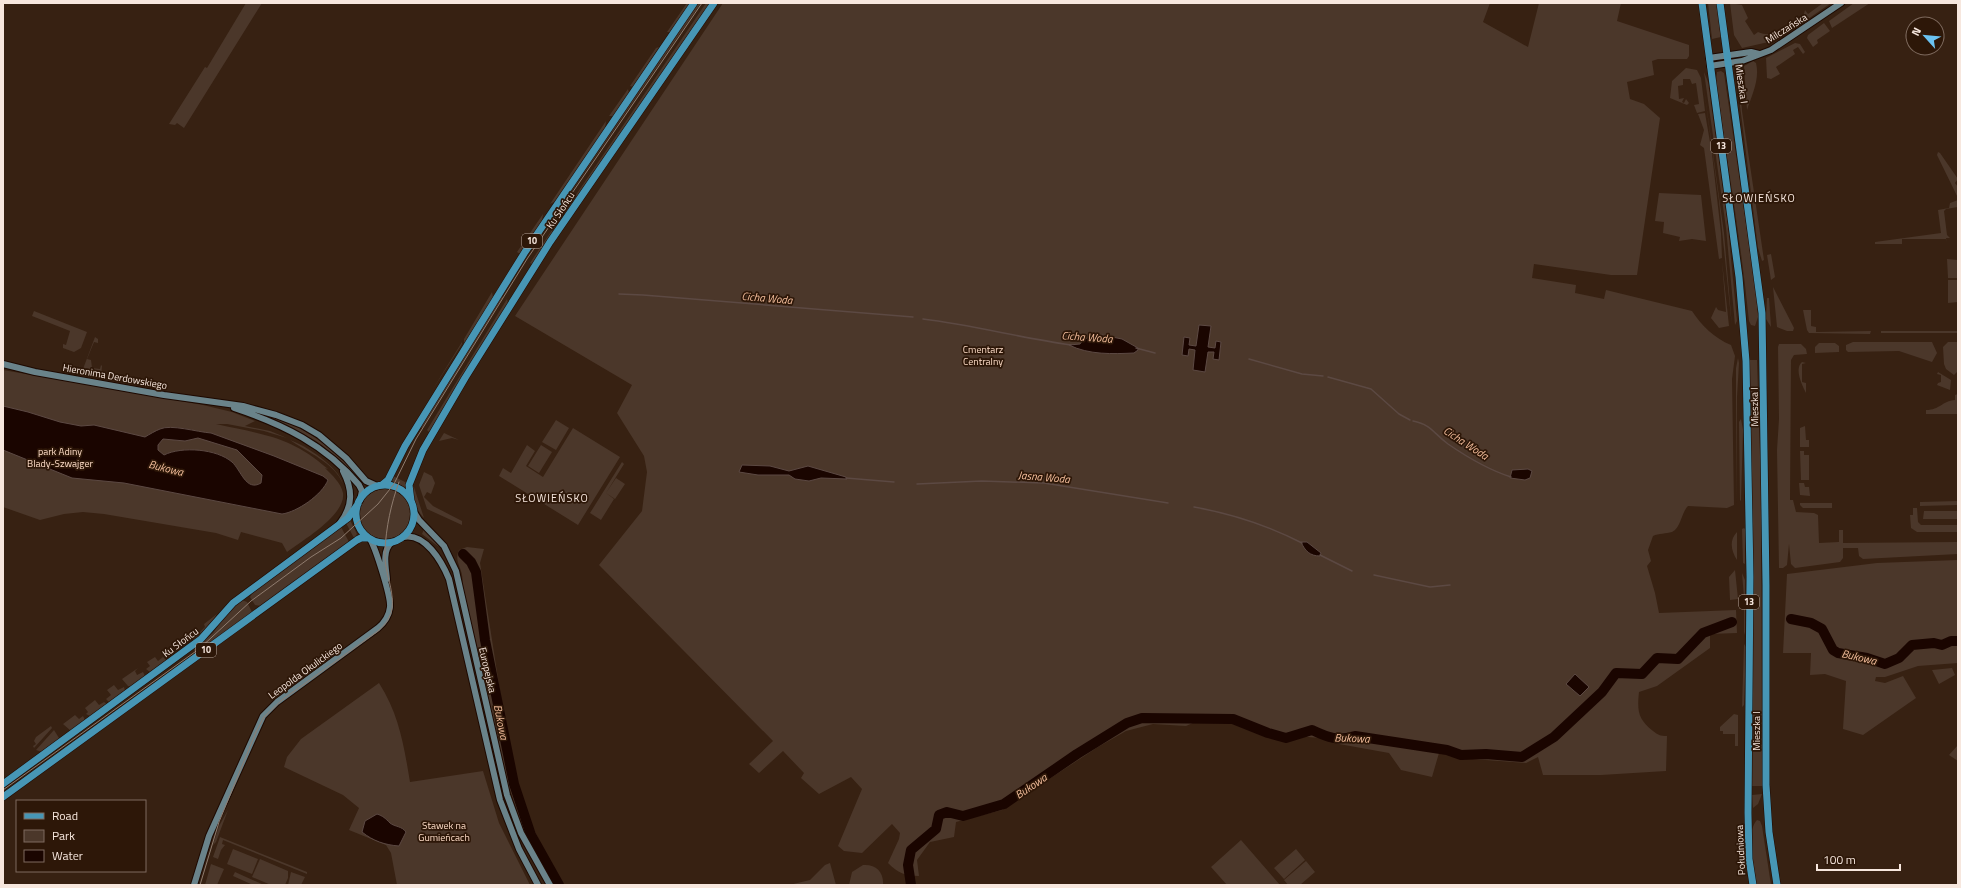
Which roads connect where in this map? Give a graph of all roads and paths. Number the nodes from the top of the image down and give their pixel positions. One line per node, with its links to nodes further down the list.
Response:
1 (694, 3): 14 (main road, Ku Słońcu / 10)
2 (714, 3): 15 (main road, Ku Słońcu / 10)
3 (1702, 3): 8 (main road, Mieszka I / 13)
4 (1720, 3): 7 (main road, Mieszka I / 13)
5 (1842, 3): 6 (main road, Milczańska)
6 (1759, 54): 7 (main road, Milczańska); 9 (main road, Milczańska)
7 (1728, 55): 8 (main road, Milczańska); 9 (main road, Mieszka I / 13)
8 (1709, 58): 10 (main road, Mieszka I / 13)
9 (1729, 63): 10 (main road, Milczańska); 30 (main road, Mieszka I / 13)
10 (1710, 66): 25 (main road, Mieszka I / 13)
11 (3, 364): 12 (main road, Hieronima Derdowskiego)
12 (223, 404): 13 (main road, Hieronima Derdowskiego); 14 (main road, Hieronima Derdowskiego)
13 (338, 463): 16 (main road, Hieronima Derdowskiego); 18 (main road)
14 (380, 486): 15 (main road); 16 (main road, 10)
15 (411, 501): 17 (main road, 10)
16 (359, 502): 18 (main road, Ku Słońcu / 10); 20 (main road)
17 (414, 512): 19 (main road); 28 (main road, Europejska)
18 (337, 526): 23 (main road, Ku Słońcu / 10)
19 (403, 537): 21 (main road); 27 (main road, Europejska)
20 (369, 539): 21 (main road); 22 (main road, Leopolda Okulickiego); 24 (main road, 10)
21 (391, 543): 22 (main road, Leopolda Okulickiego)
22 (388, 591): 26 (main road, Leopolda Okulickiego)
23 (3, 784)
24 (3, 797)
25 (1748, 813): 29 (main road, Południowa / 13)
26 (194, 885)
27 (538, 885)
28 (550, 885)
29 (1753, 885)
30 (1777, 885)

